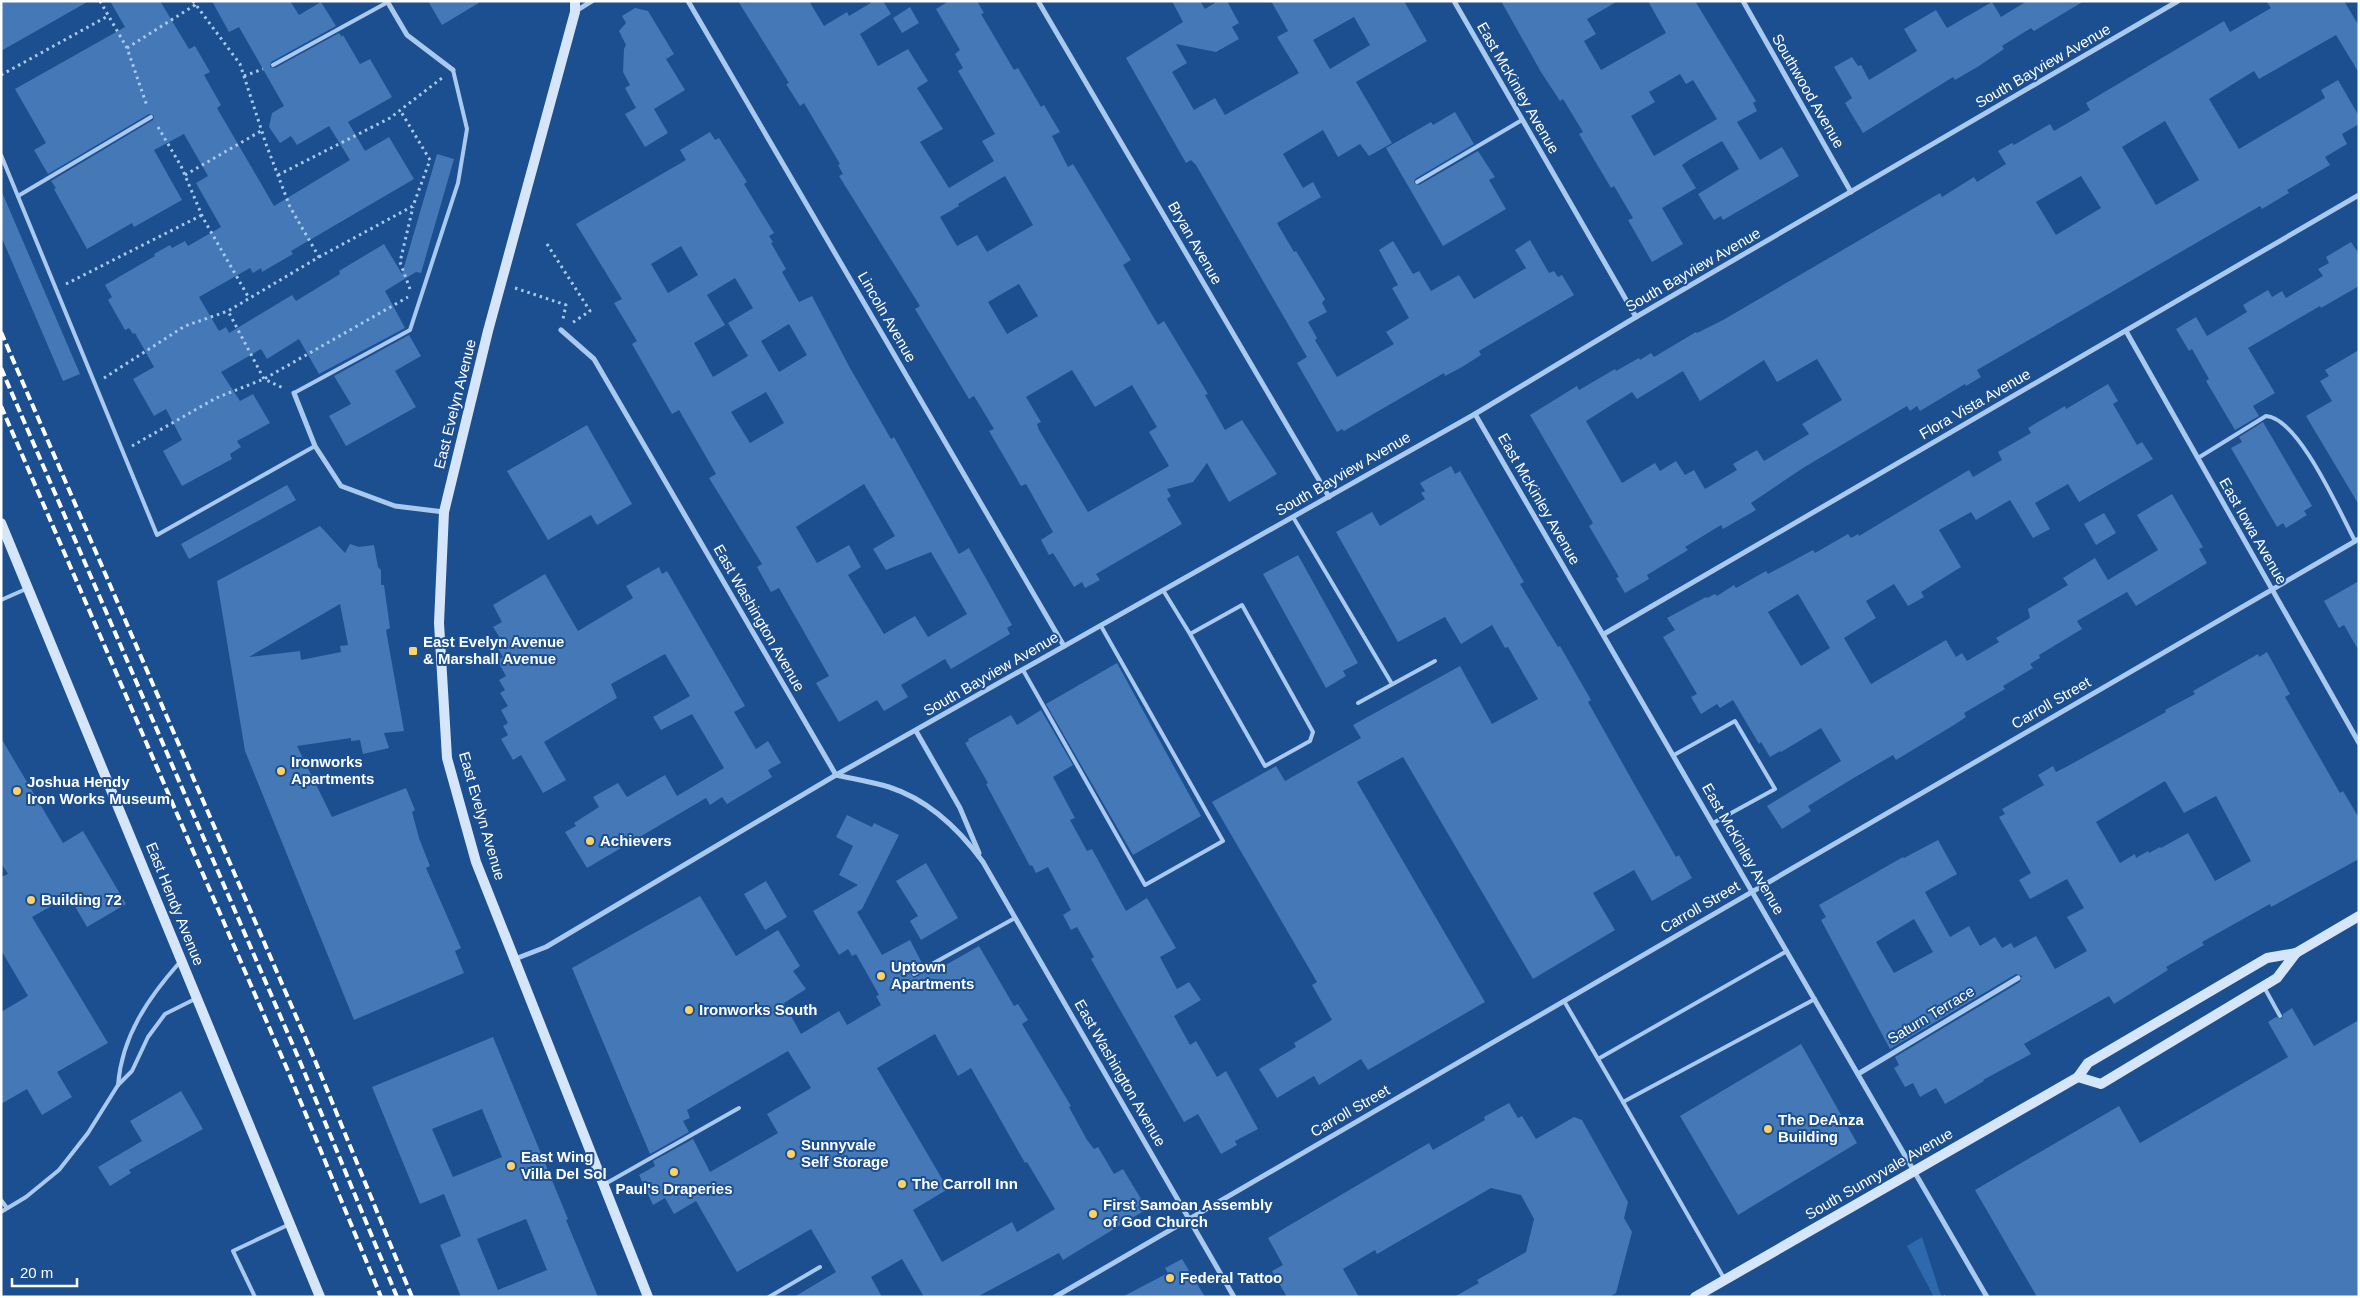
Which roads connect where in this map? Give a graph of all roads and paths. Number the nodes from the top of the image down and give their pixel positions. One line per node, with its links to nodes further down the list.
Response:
1 (100, 1): 11 (path)
2 (592, 1): 10 (street)
3 (688, 1): 58 (street, Lincoln Avenue)
4 (1038, 1): 46 (street, Bryan Avenue)
5 (1454, 1): 19 (street, East McKinley Avenue)
6 (1742, 1): 25 (street, Southwood Avenue)
7 (2178, 1): 25 (street, South Bayview Avenue)
8 (195, 2): 12 (path); 16 (path)
9 (388, 2): 13 (lane); 14 (street)
10 (575, 6): 32 (main road, East Evelyn Avenue)
11 (108, 16): 12 (path); 15 (path)
12 (127, 48): 18 (path)
13 (273, 65): 16 (path)
14 (453, 70): 17 (path); 41 (lane)
15 (1, 75)
16 (244, 76): 20 (path)
17 (400, 110): 22 (path); 28 (path)
18 (151, 117): 23 (path); 27 (lane)
19 (1522, 120): 24 (lane); 36 (street, East McKinley Avenue)
20 (261, 131): 22 (path); 23 (path)
21 (1, 155): 27 (lane)
22 (278, 174): 31 (path)
23 (185, 175): 29 (path)
24 (1417, 182)
25 (1852, 192): 36 (street, South Bayview Avenue)
26 (2359, 195): 38 (street, Flora Vista Avenue)
27 (18, 196): 33 (lane)
28 (413, 206): 31 (path); 39 (path)
29 (202, 215): 33 (path); 34 (path)
30 (548, 244): 37 (path)
31 (319, 257): 34 (path)
32 (501, 284): 37 (path); 47 (main road, East Evelyn Avenue)
33 (56, 289): 40 (lane)
34 (250, 298): 35 (path)
35 (228, 311): 39 (path); 40 (path)
36 (1636, 318): 42 (street, South Bayview Avenue)
37 (561, 330): 66 (street, East Washington Avenue)
38 (2126, 330): 45 (street, East Iowa Avenue); 57 (street, Flora Vista Avenue)
39 (264, 379): 41 (path); 44 (path)
40 (96, 384): 44 (lane)
41 (294, 393): 43 (street)
42 (1475, 414): 46 (street, South Bayview Avenue); 57 (street, East McKinley Avenue)
43 (315, 446): 44 (lane); 47 (street)
44 (123, 451)
45 (2198, 458): 50 (lane); 52 (street, East Iowa Avenue)
46 (1329, 497): 48 (street, South Bayview Avenue)
47 (444, 512): 74 (main road, East Evelyn Avenue)
48 (1293, 517): 53 (street, South Bayview Avenue); 61 (lane)
49 (1, 523): 51 (main road, East Hendy Avenue)
50 (2357, 540): 52 (street, Carroll Street)
51 (28, 588): 54 (lane); 75 (main road, East Hendy Avenue)
52 (2272, 589): 64 (street, East Iowa Avenue); 69 (street, Carroll Street)
53 (1163, 590): 55 (street, South Bayview Avenue); 56 (lane)
54 (1, 600)
55 (1101, 626): 58 (street, South Bayview Avenue); 60 (lane)
56 (1190, 634): 56 (lane)
57 (1604, 634): 65 (street, East McKinley Avenue)
58 (1064, 646): 60 (street, South Bayview Avenue)
59 (1435, 661): 61 (lane)
60 (1023, 670): 63 (street, South Bayview Avenue)
61 (1392, 684): 62 (lane)
62 (1358, 703)
63 (916, 731): 66 (street, South Bayview Avenue); 68 (street, East Washington Avenue)
64 (2359, 743)
65 (1674, 755): 67 (street, East McKinley Avenue); 67 (lane)
66 (836, 775): 68 (street, East Washington Avenue); 74 (street, South Bayview Avenue)
67 (1713, 823): 69 (street, East McKinley Avenue)
68 (983, 862): 71 (street, East Washington Avenue)
69 (1752, 891): 72 (street, East McKinley Avenue); 81 (street, Carroll Street)
70 (2359, 916): 73 (main road, South Sunnyvale Avenue)
71 (1015, 918): 76 (lane); 94 (street, East Washington Avenue)
72 (1787, 951): 80 (street, East McKinley Avenue); 83 (lane)
73 (2296, 953): 78 (main road, South Sunnyvale Avenue); 85 (main road, South Sunnyvale Avenue)
74 (515, 959): 90 (main road, East Evelyn Avenue)
75 (182, 960): 79 (main road, East Hendy Avenue); 86 (lane)
76 (914, 974)
77 (2018, 978): 84 (street, Saturn Terrace)
78 (2264, 986): 82 (lane); 85 (main road, South Sunnyvale Avenue)
79 (197, 998): 86 (lane); 95 (main road, East Hendy Avenue)
80 (1815, 999): 84 (street, East McKinley Avenue); 87 (lane)
81 (1564, 1001): 83 (lane); 94 (street, Carroll Street)
82 (2280, 1016)
83 (1598, 1059): 87 (lane)
84 (1858, 1074): 89 (street, East McKinley Avenue)
85 (2078, 1077): 89 (main road, South Sunnyvale Avenue)
86 (118, 1085): 92 (lane)
87 (1624, 1102): 97 (lane)
88 (739, 1108): 90 (lane)
89 (1914, 1172): 97 (main road, South Sunnyvale Avenue); 105 (street, East McKinley Avenue)
90 (603, 1186): 101 (main road, East Evelyn Avenue)
91 (1, 1200): 92 (lane)
92 (6, 1208): 93 (lane)
93 (1, 1212)
94 (1190, 1218): 103 (street, Carroll Street); 104 (street, East Washington Avenue)
95 (290, 1224): 99 (lane); 100 (main road, East Hendy Avenue)
96 (820, 1268): 102 (lane)
97 (1724, 1280): 98 (main road, South Sunnyvale Avenue)
98 (1701, 1295)
99 (255, 1297)
100 (320, 1297)
101 (648, 1297)
102 (769, 1297)
103 (1055, 1297)
104 (1234, 1297)
105 (1987, 1297)

